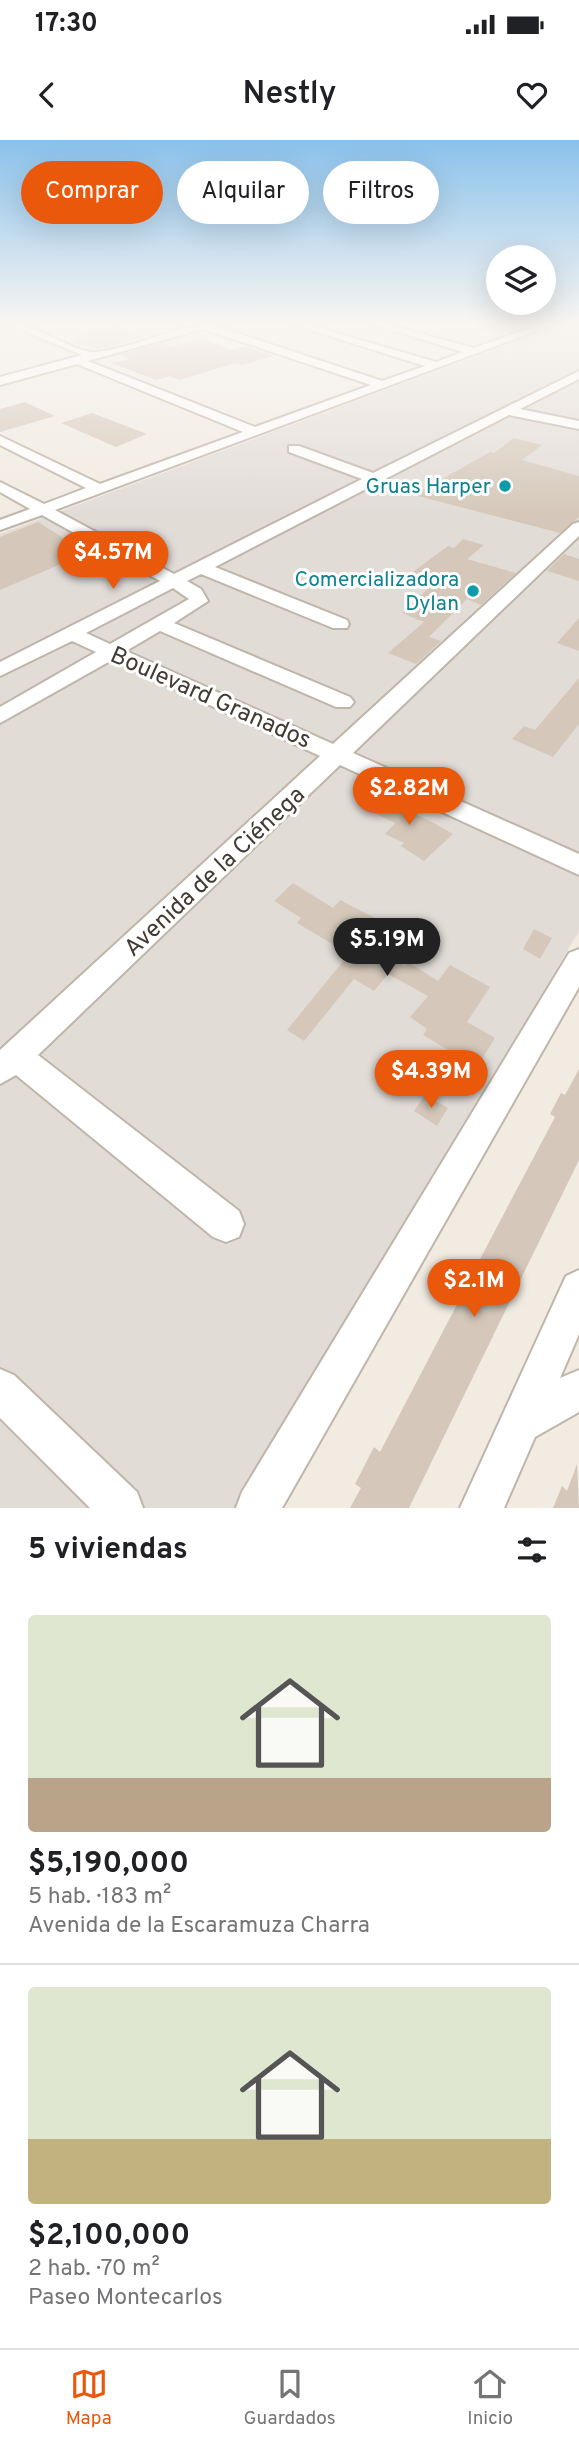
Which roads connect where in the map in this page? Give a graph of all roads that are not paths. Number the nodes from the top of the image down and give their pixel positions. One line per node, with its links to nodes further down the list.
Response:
1 (149, 389): 6 (street)
2 (374, 389): 6 (street)
3 (551, 389): 4 (street)
4 (509, 411): 5 (street); 9 (street)
5 (579, 425)
6 (256, 432): 11 (street)
7 (0, 440): 11 (street)
8 (294, 449): 9 (street)
9 (375, 479): 15 (street)
10 (0, 486): 12 (street)
11 (99, 489): 12 (street)
12 (43, 510): 13 (street); 16 (street)
13 (0, 525)
14 (574, 538): 24 (street, Avenida de la Ciénega)
15 (202, 568): 16 (street); 17 (street)
16 (172, 582): 18 (street); 19 (street)
17 (340, 624)
18 (161, 625): 20 (street); 22 (street)
19 (72, 634): 20 (street, Boulevard Granados); 21 (street)
20 (113, 653): 23 (street); 24 (street, Boulevard Granados)
21 (0, 670)
22 (342, 702)
23 (0, 716)
24 (338, 755): 25 (street, Boulevard Granados); 27 (street, Avenida de la Ciénega)
25 (579, 865)
26 (579, 961): 34 (street)
27 (8, 1063): 28 (street)
28 (226, 1224)
29 (579, 1289): 32 (street)
30 (0, 1389): 33 (street)
31 (579, 1390): 32 (street)
32 (520, 1422): 35 (street)
33 (121, 1508)
34 (258, 1508)
35 (482, 1508)

